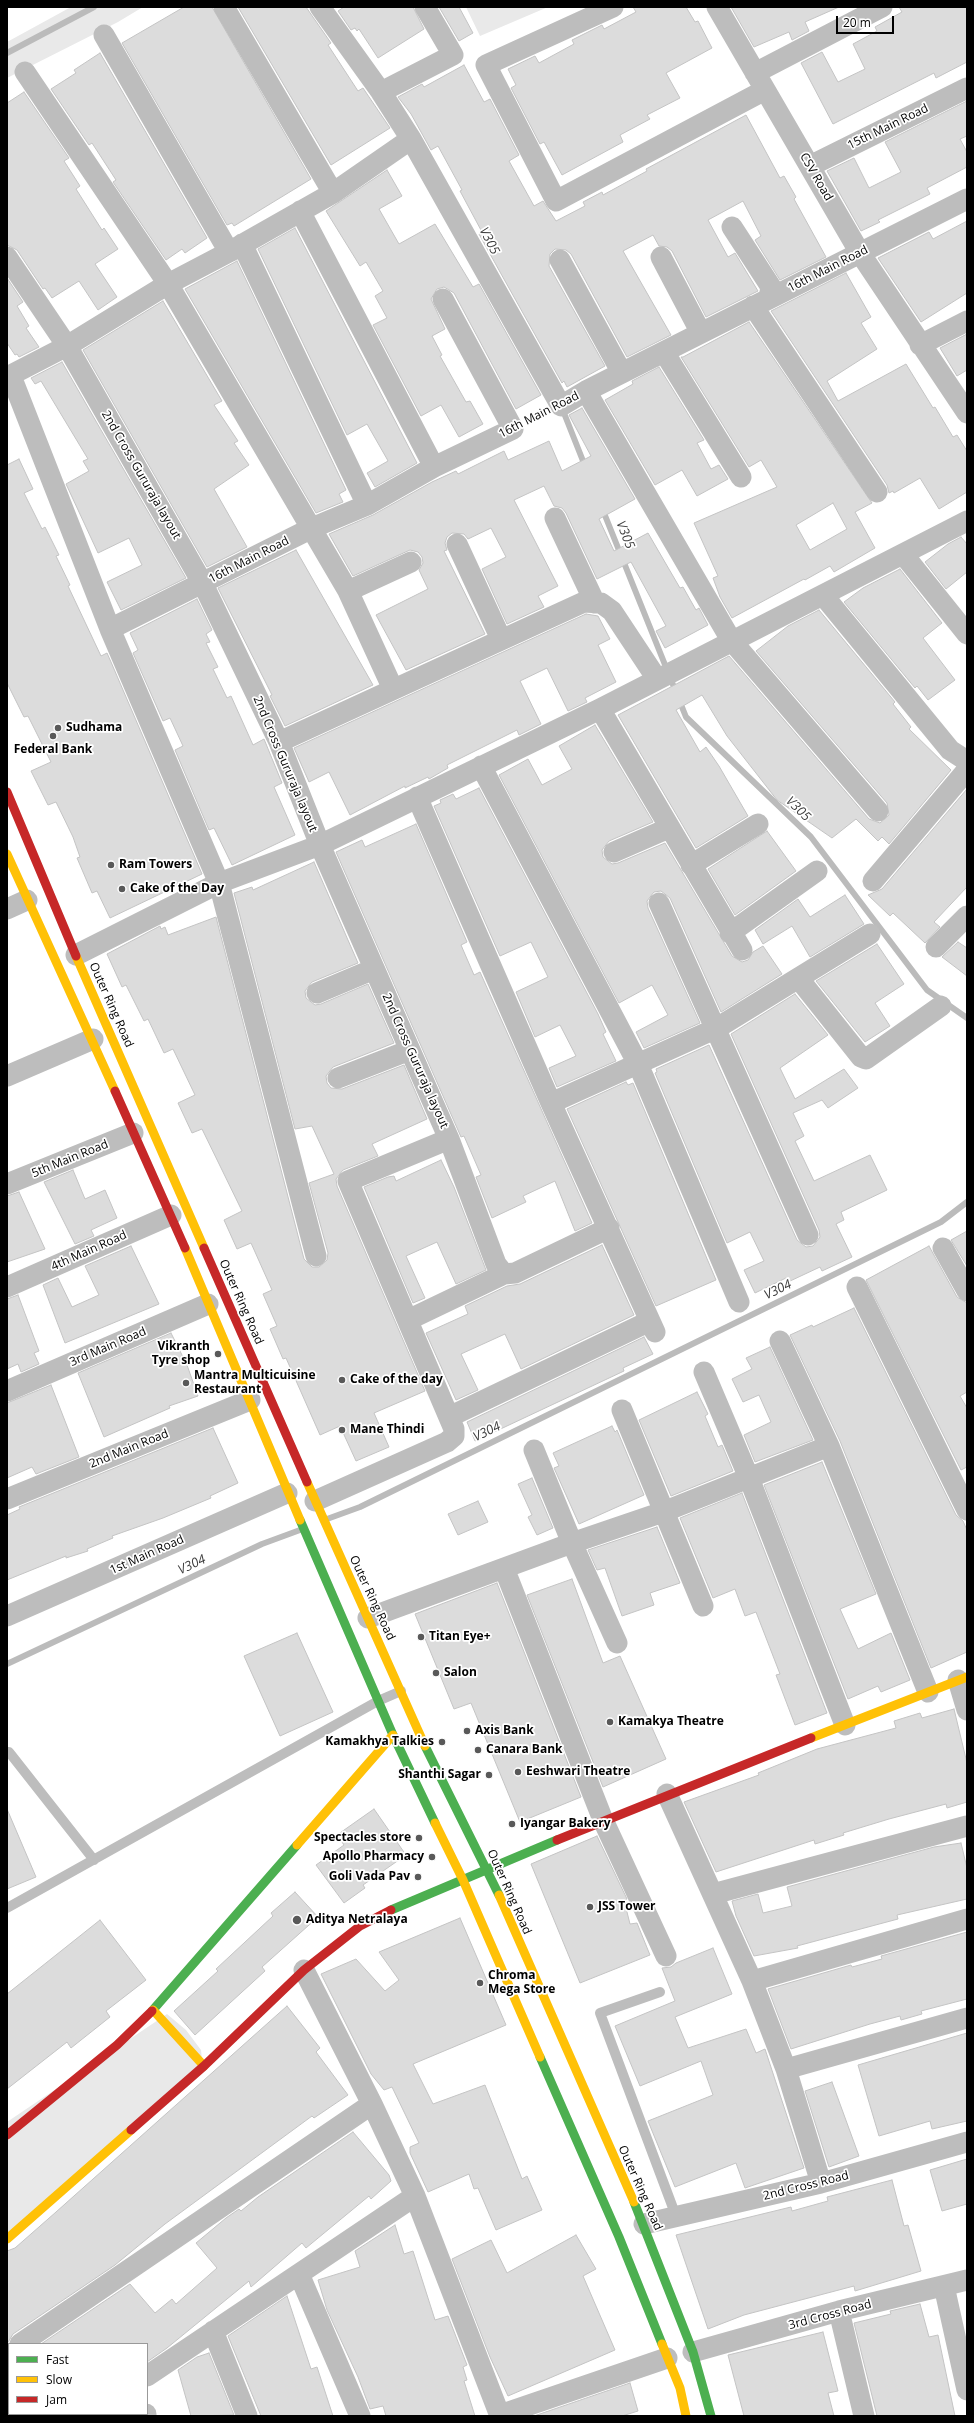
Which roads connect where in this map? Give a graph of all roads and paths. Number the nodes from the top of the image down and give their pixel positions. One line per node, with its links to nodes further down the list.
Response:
1 (224, 7): 14 (street)
2 (320, 7): 11 (street)
3 (425, 7): 11 (street)
4 (613, 7): 9 (street)
5 (717, 7): 9 (street, CSV Road)
6 (882, 7): 9 (street)
7 (104, 35): 18 (street)
8 (25, 72): 23 (street)
9 (760, 82): 13 (street, CSV Road)
10 (967, 88): 13 (street, 15th Main Road)
11 (386, 89): 12 (street)
12 (411, 139): 14 (street); 34 (street)
13 (810, 166): 19 (street, CSV Road)
14 (333, 193): 16 (street)
15 (967, 199): 19 (street, 16th Main Road)
16 (300, 212): 18 (street); 37 (street)
17 (732, 227): 25 (street)
18 (236, 248): 23 (street); 40 (street)
19 (860, 253): 25 (street, 16th Main Road); 28 (street, CSV Road)
20 (7, 257): 29 (street, 2nd Cross Gururaja layout)
21 (661, 257): 27 (street)
22 (560, 260): 31 (street)
23 (168, 284): 29 (street); 43 (street)
24 (443, 299): 36 (street)
25 (761, 302): 27 (street, 16th Main Road); 39 (street)
26 (967, 321): 28 (street)
27 (701, 333): 30 (street, 16th Main Road)
28 (920, 345): 35 (street, CSV Road)
29 (67, 346): 32 (street); 47 (street, 2nd Cross Gururaja layout)
30 (664, 352): 31 (street, 16th Main Road); 38 (street)
31 (622, 373): 33 (street, 16th Main Road)
32 (9, 376): 51 (street)
33 (586, 391): 34 (street, 16th Main Road); 54 (street)
34 (561, 406): 36 (path, 16th Main Road)
35 (967, 413)
36 (513, 429): 37 (street, 16th Main Road)
37 (434, 467): 40 (street, 16th Main Road)
38 (741, 477)
39 (877, 492)
40 (367, 505): 43 (street, 16th Main Road)
41 (555, 518): 50 (street)
42 (967, 521): 45 (street)
43 (312, 528): 47 (street, 16th Main Road); 48 (street)
44 (458, 544): 53 (street)
45 (903, 554): 49 (street); 52 (street)
46 (411, 562): 48 (street)
47 (203, 584): 51 (street, 16th Main Road); 58 (street, 2nd Cross Gururaja layout)
48 (348, 591): 56 (street)
49 (823, 595): 54 (street); 59 (street)
50 (595, 603): 53 (street); 55 (street)
51 (110, 629): 73 (street)
52 (967, 634)
53 (502, 639): 56 (street)
54 (731, 640): 55 (street); 64 (street)
55 (665, 675): 57 (street)
56 (392, 689): 58 (street)
57 (600, 709): 60 (street); 66 (street)
58 (279, 742): 67 (street, 2nd Cross Gururaja layout)
59 (967, 761)
60 (481, 766): 63 (street); 90 (street)
61 (967, 770): 72 (street)
62 (7, 792): 82 (main road, Outer Ring Road)
63 (417, 797): 67 (street); 93 (street)
64 (878, 811)
65 (758, 824): 70 (street)
66 (669, 828): 68 (street); 70 (street)
67 (320, 845): 73 (street); 83 (street, 2nd Cross Gururaja layout)
68 (614, 852)
69 (7, 854): 74 (main road)
70 (691, 866): 78 (street)
71 (817, 871): 78 (street)
72 (873, 881)
73 (219, 884): 82 (street); 101 (street)
74 (27, 900): 76 (street); 88 (main road)
75 (659, 903): 87 (street)
76 (7, 909)
77 (967, 916): 80 (street)
78 (730, 933): 81 (street)
79 (870, 934): 84 (street)
80 (936, 947)
81 (742, 950)
82 (76, 955): 120 (main road, Outer Ring Road)
83 (374, 969): 85 (street); 89 (street, 2nd Cross Gururaja layout)
84 (799, 980): 86 (street); 87 (street)
85 (317, 993)
86 (941, 1006)
87 (717, 1028): 90 (street); 99 (street)
88 (93, 1039): 91 (street); 94 (main road)
89 (410, 1050): 92 (street); 95 (street, 2nd Cross Gururaja layout)
90 (638, 1064): 93 (street); 106 (street)
91 (7, 1076)
92 (338, 1078)
93 (551, 1103): 98 (street)
94 (133, 1133): 96 (street, 5th Main Road); 97 (main road)
95 (449, 1139): 102 (street, 2nd Cross Gururaja layout); 108 (street)
96 (7, 1184)
97 (171, 1215): 103 (street, 4th Main Road); 107 (main road)
98 (609, 1228): 102 (street); 114 (street)
99 (808, 1235)
100 (943, 1248): 105 (street)
101 (316, 1256)
102 (504, 1274): 108 (street)
103 (7, 1287)
104 (858, 1287): 121 (street)
105 (967, 1291)
106 (739, 1302)
107 (208, 1304): 111 (street, 3rd Main Road); 112 (main road)
108 (408, 1320): 114 (street)
109 (780, 1342): 115 (street)
110 (704, 1372): 117 (street)
111 (7, 1391)
112 (250, 1400): 118 (main road); 119 (street, 2nd Main Road)
113 (622, 1410): 122 (street)
114 (449, 1417): 120 (street)
115 (829, 1446): 117 (street); 131 (street)
116 (534, 1450): 123 (street)
117 (748, 1478): 122 (street); 134 (street)
118 (288, 1493): 126 (street, 1st Main Road); 132 (main road)
119 (7, 1499)
120 (317, 1505): 127 (main road, Outer Ring Road)
121 (967, 1510)
122 (663, 1512): 123 (street); 125 (street)
123 (572, 1543): 124 (street); 128 (street)
124 (504, 1568): 127 (street); 138 (street)
125 (703, 1606)
126 (7, 1616)
127 (368, 1618): 130 (main road, Outer Ring Road)
128 (617, 1643)
129 (963, 1678): 131 (main road); 133 (street)
130 (401, 1690): 132 (lane); 141 (main road, Outer Ring Road)
131 (928, 1692): 134 (main road)
132 (378, 1701): 135 (main road); 140 (lane)
133 (967, 1710)
134 (845, 1725): 137 (main road)
135 (393, 1735): 142 (main road); 150 (main road)
136 (7, 1752): 140 (lane)
137 (668, 1794): 138 (main road); 143 (street)
138 (603, 1820): 141 (main road); 146 (street)
139 (967, 1826): 143 (street)
140 (94, 1860): 144 (lane)
141 (487, 1869): 142 (main road); 160 (main road, Outer Ring Road)
142 (462, 1880): 147 (main road); 169 (main road)
143 (713, 1894): 148 (street)
144 (7, 1908)
145 (967, 1919): 148 (street)
146 (666, 1956)
147 (304, 1970): 152 (main road); 154 (street)
148 (752, 1981): 153 (street)
149 (660, 1992): 159 (lane)
150 (153, 2010): 152 (main road); 155 (main road)
151 (967, 2018): 153 (street)
152 (204, 2066): 161 (main road)
153 (786, 2069): 157 (street)
154 (372, 2104): 158 (street); 167 (street)
155 (7, 2135)
156 (967, 2142): 157 (street, 2nd Cross Road)
157 (820, 2183): 159 (street, 2nd Cross Road)
158 (415, 2196): 162 (street); 174 (street)
159 (676, 2216): 160 (street, 2nd Cross Road)
160 (644, 2224): 168 (main road, Outer Ring Road)
161 (7, 2238)
162 (299, 2274): 166 (street); 173 (street)
163 (967, 2280): 164 (street, 3rd Cross Road)
164 (944, 2286): 165 (street, 3rd Cross Road); 171 (street)
165 (839, 2311): 168 (street, 3rd Cross Road); 177 (street)
166 (213, 2331): 170 (street); 172 (street)
167 (21, 2343)
168 (693, 2352): 176 (main road, Outer Ring Road)
169 (667, 2358): 174 (street); 175 (main road)
170 (148, 2375)
171 (966, 2386)
172 (247, 2416)
173 (360, 2416)
174 (500, 2416)
175 (686, 2416)
176 (711, 2416)
177 (864, 2416)

